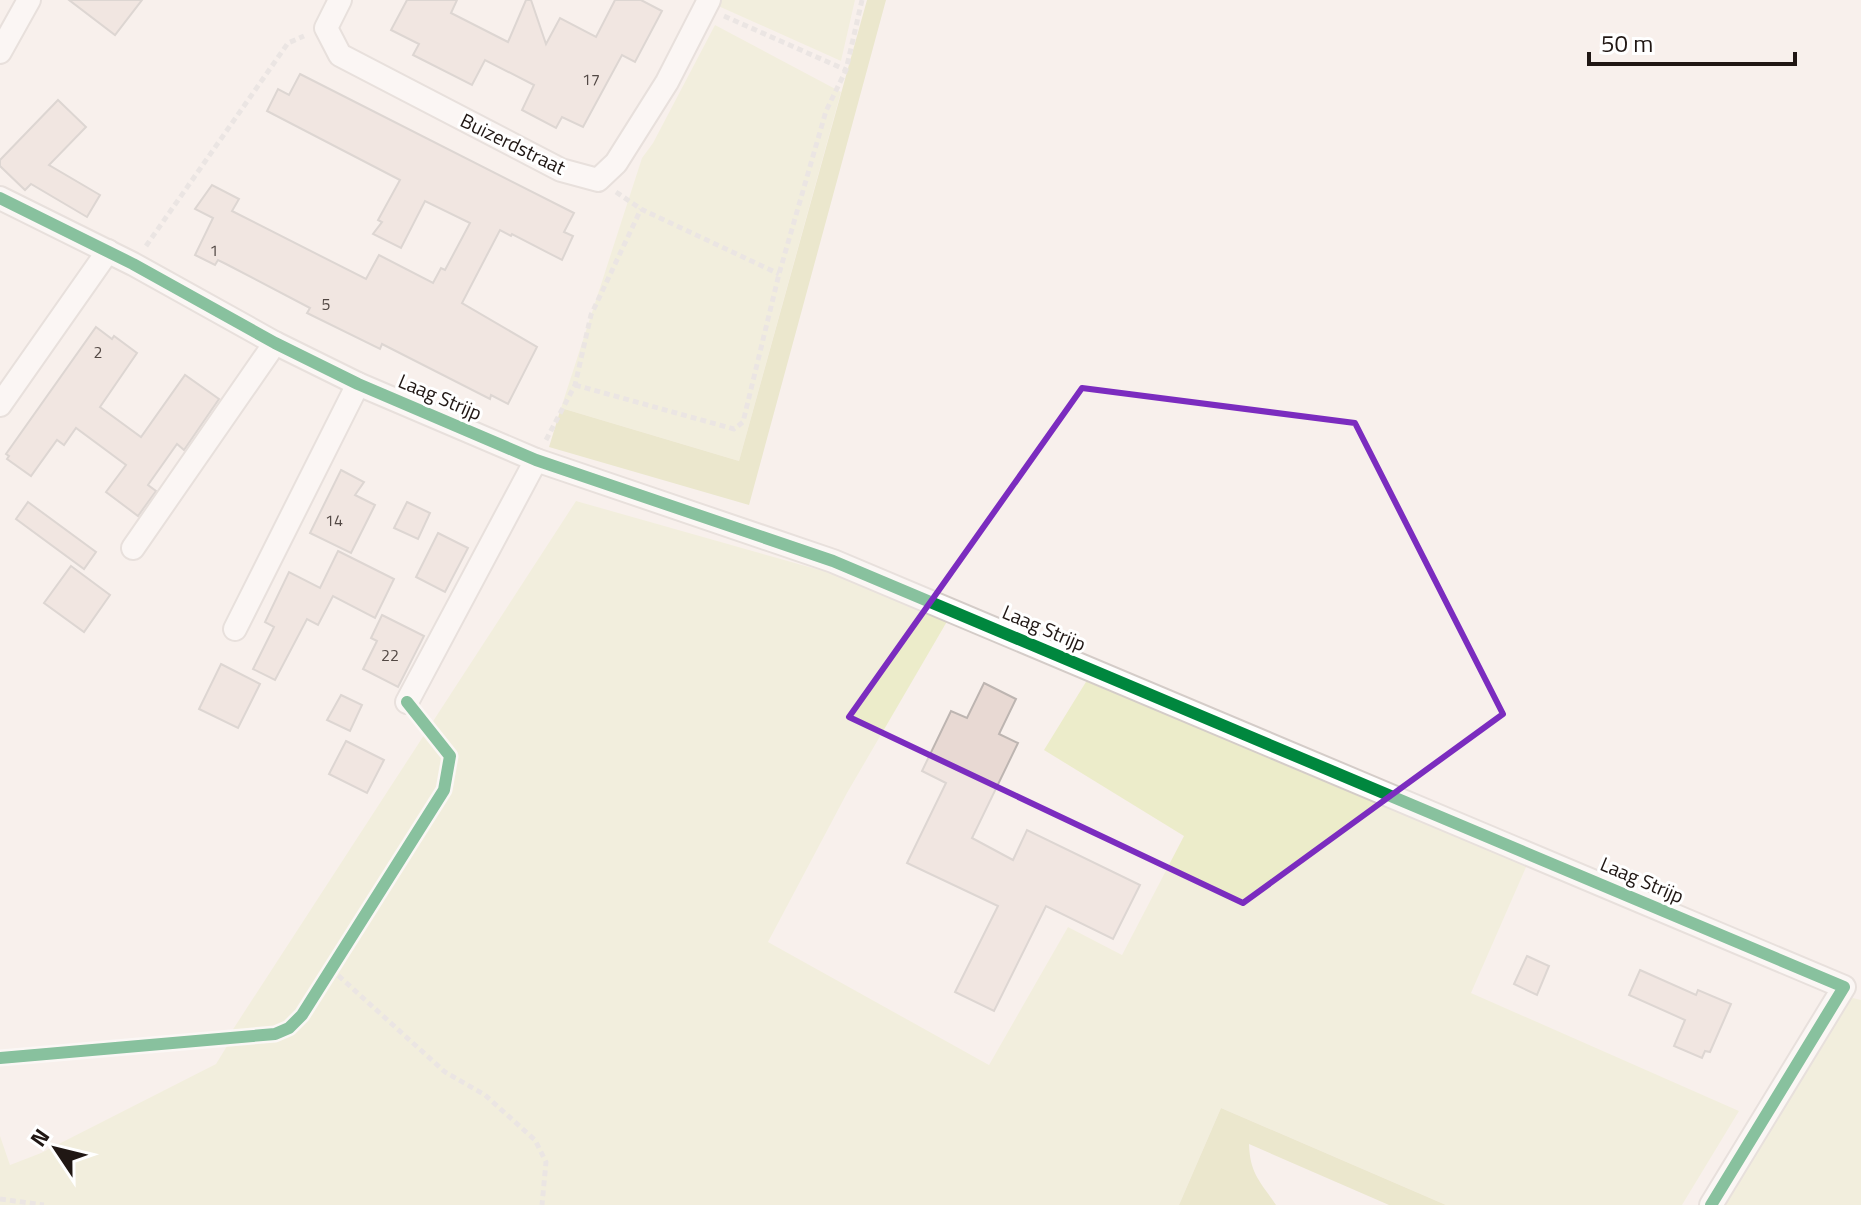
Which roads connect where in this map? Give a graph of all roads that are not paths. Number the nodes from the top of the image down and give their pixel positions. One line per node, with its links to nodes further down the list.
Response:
1 (29, 0): 4 (street)
2 (340, 0): 3 (street, Buizerdstraat)
3 (707, 4)
4 (0, 52)
5 (0, 198): 6 (street, Laag Strijp)
6 (108, 251): 7 (street, Laag Strijp); 9 (street)
7 (275, 343): 8 (street, Laag Strijp); 11 (street)
8 (358, 384): 10 (street, Laag Strijp); 12 (street)
9 (0, 405)
10 (536, 460): 13 (street); 14 (street, Laag Strijp)
11 (133, 548)
12 (235, 629)
13 (407, 702)
14 (1711, 1205)

